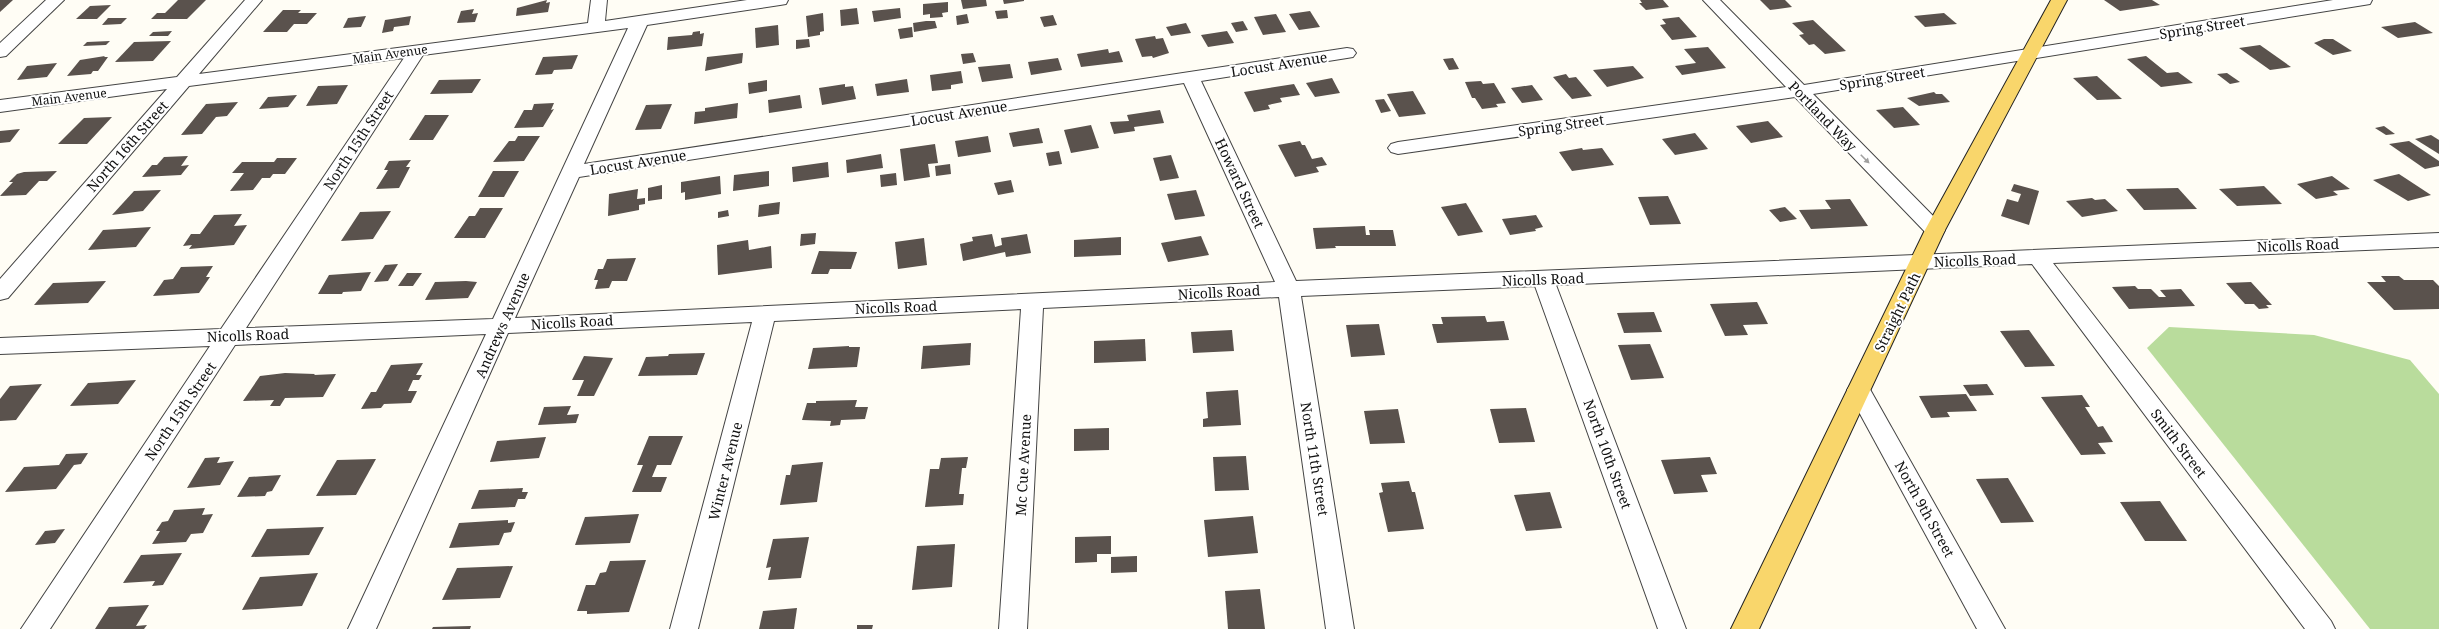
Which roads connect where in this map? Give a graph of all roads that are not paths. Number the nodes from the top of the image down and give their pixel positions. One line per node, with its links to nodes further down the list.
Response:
1 (56, 0): 11 (street)
2 (254, 0): 15 (street, North 16th Street)
3 (599, 0): 9 (street)
4 (780, 0): 8 (street, Main Avenue)
5 (1711, 0): 16 (street, Portland Way)
6 (2059, 0): 13 (main road, Straight Path)
7 (2364, 0): 13 (street, Spring Street)
8 (640, 21): 9 (street, Main Avenue); 19 (street, Andrews Avenue)
9 (596, 26): 10 (street, Main Avenue)
10 (417, 51): 15 (street, Main Avenue); 30 (street, North 15th Street)
11 (0, 52)
12 (1347, 53): 14 (street, Locust Avenue)
13 (2030, 55): 16 (street, Spring Street); 20 (main road, Straight Path)
14 (1190, 77): 19 (street, Locust Avenue); 25 (street, Howard Street)
15 (182, 82): 17 (street, Main Avenue); 26 (street, North 16th Street)
16 (1798, 91): 18 (street, Spring Street); 20 (street, Portland Way, one-way to 20)
17 (0, 106)
18 (1398, 148)
19 (570, 172): 29 (street, Andrews Avenue)
20 (1935, 230): 23 (main road, Straight Path)
21 (2439, 240): 22 (street, Nicolls Road)
22 (2038, 258): 23 (street, Nicolls Road); 41 (street, Smith Street)
23 (1922, 262): 24 (street, Nicolls Road); 32 (main road, Straight Path)
24 (1543, 279): 25 (street, Nicolls Road); 38 (street, North 10th Street)
25 (1289, 289): 27 (street, Nicolls Road); 37 (street, North 11th Street)
26 (0, 293)
27 (1032, 301): 28 (street, Nicolls Road); 36 (street, Mc Cue Avenue)
28 (765, 312): 29 (street, Nicolls Road); 35 (street, Winter Avenue)
29 (502, 326): 30 (street, Nicolls Road); 34 (street, Andrews Avenue)
30 (230, 336): 31 (street, Nicolls Road); 33 (street, North 15th Street)
31 (0, 346)
32 (1859, 390): 39 (main road, Straight Path); 40 (street, North 9th Street)
33 (34, 629)
34 (362, 629)
35 (684, 629)
36 (1013, 629)
37 (1340, 629)
38 (1672, 629)
39 (1745, 629)
40 (1991, 629)
41 (2321, 629)

